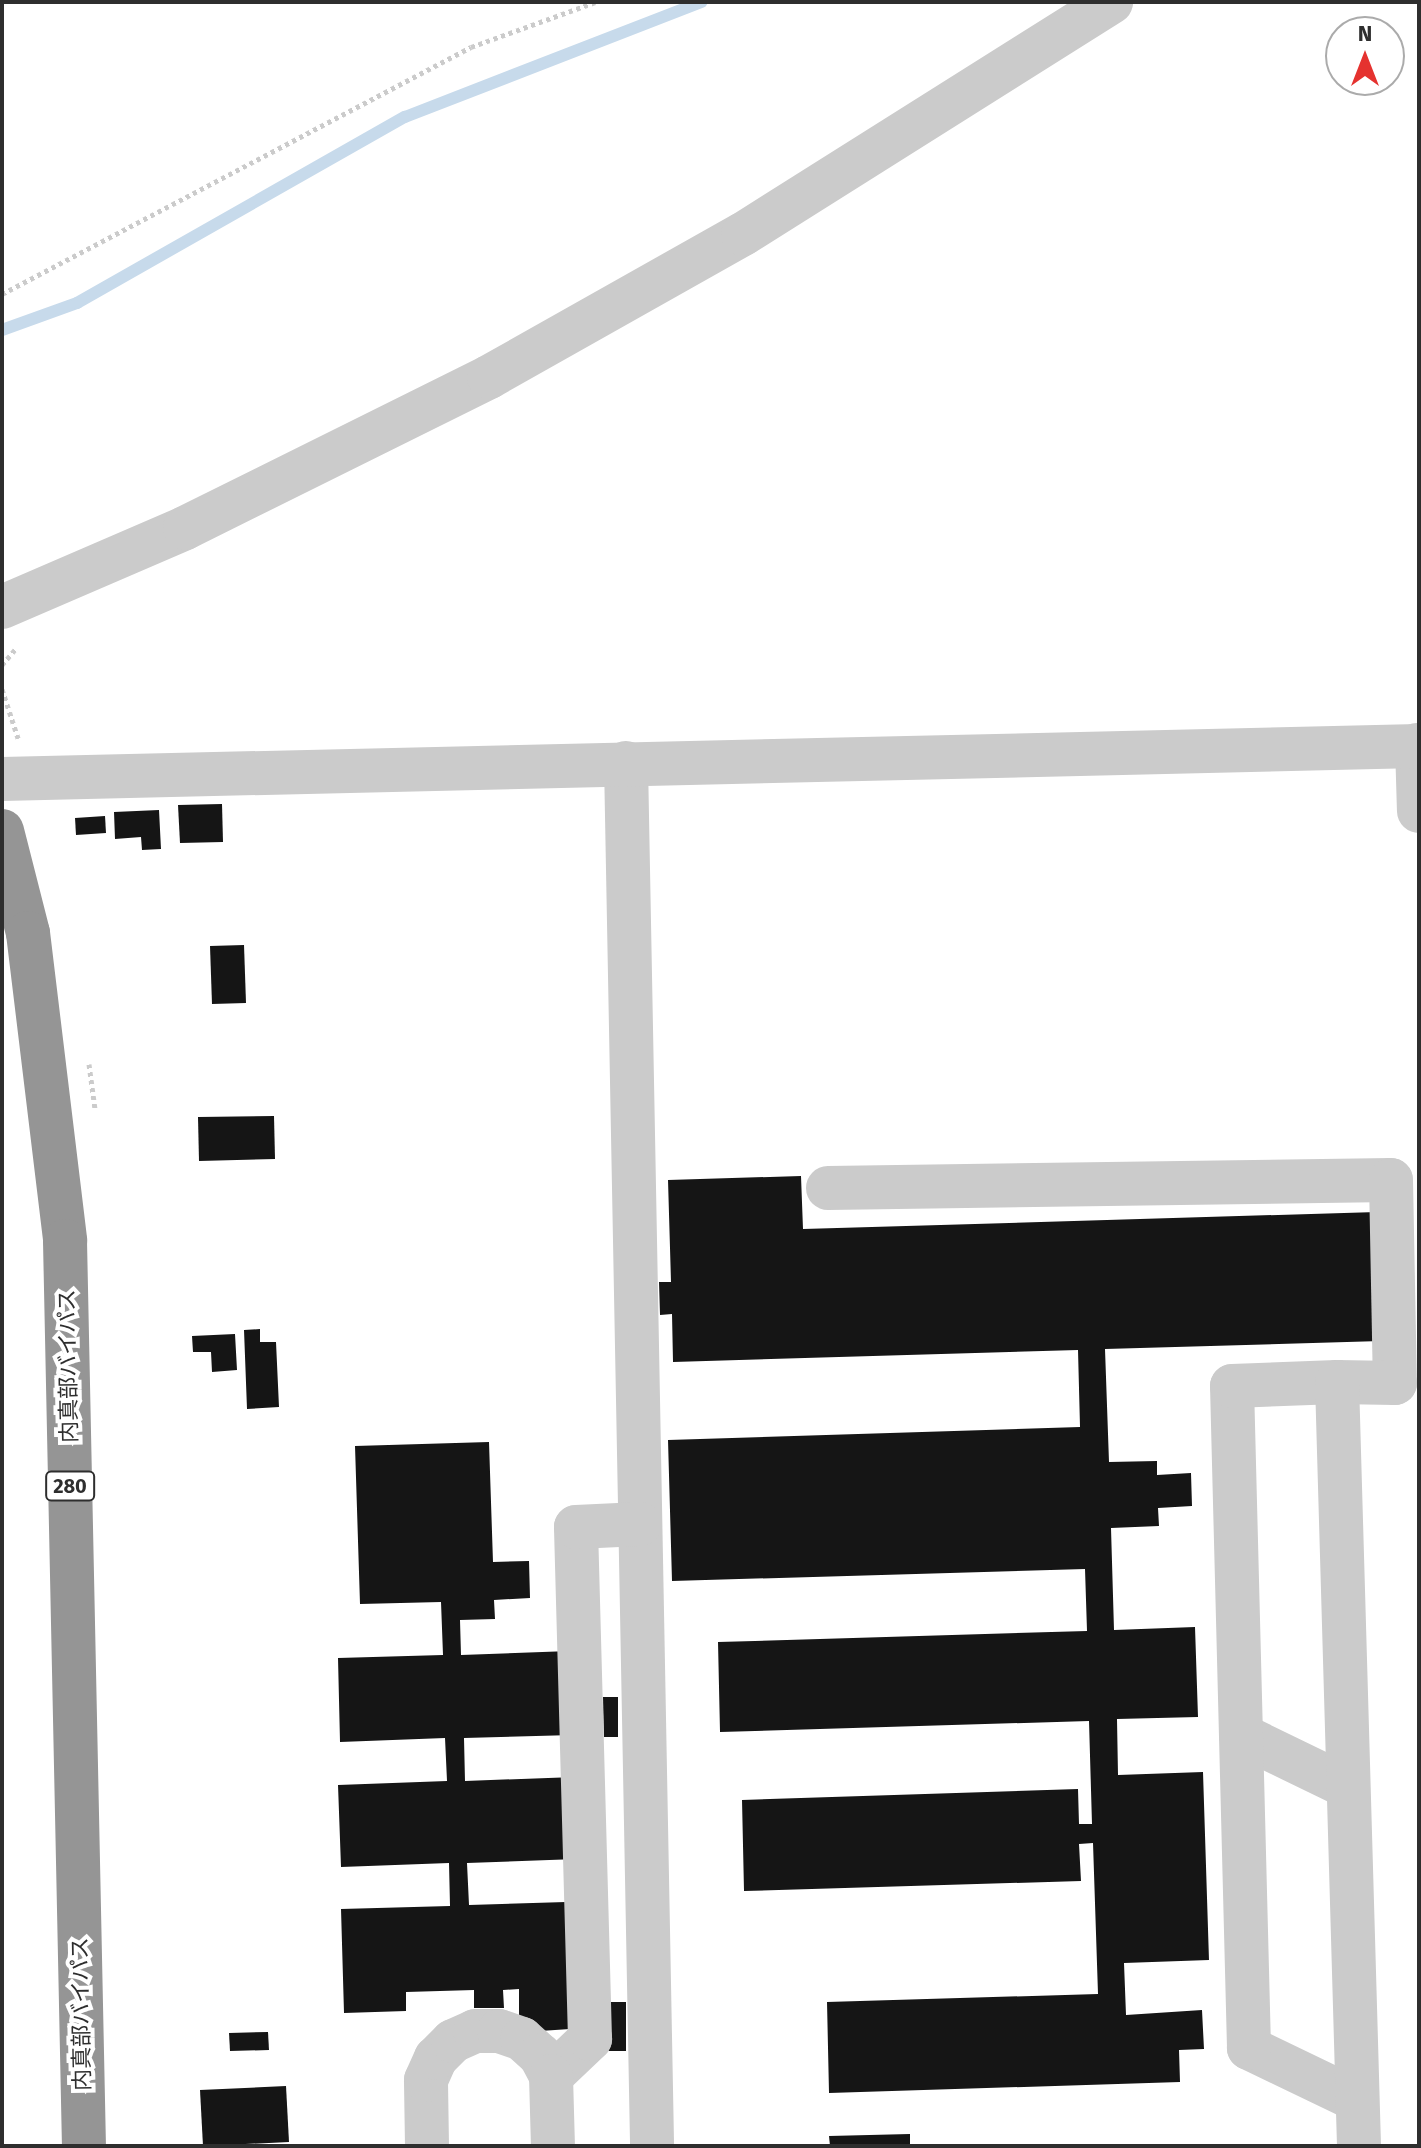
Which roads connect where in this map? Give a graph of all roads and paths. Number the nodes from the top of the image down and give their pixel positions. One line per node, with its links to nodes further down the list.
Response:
1 (595, 2): 3 (path)
2 (1111, 2): 4 (street)
3 (2, 294)
4 (2, 607)
5 (1418, 745): 6 (street); 8 (street)
6 (626, 763): 7 (street); 12 (street)
7 (2, 779)
8 (1419, 811)
9 (2, 831): 19 (highway, 内真部バイパス / 280)
10 (828, 1188): 11 (street)
11 (1337, 1382): 15 (street); 16 (street)
12 (640, 1524): 13 (street); 14 (street)
13 (641, 1586): 14 (street); 22 (street)
14 (577, 1587): 17 (street)
15 (1241, 1735): 16 (street); 18 (street)
16 (1348, 1787): 18 (street)
17 (551, 2076): 20 (street); 21 (street)
18 (1357, 2100): 23 (street)
19 (84, 2146)
20 (427, 2146)
21 (553, 2146)
22 (652, 2146)
23 (1359, 2146)

